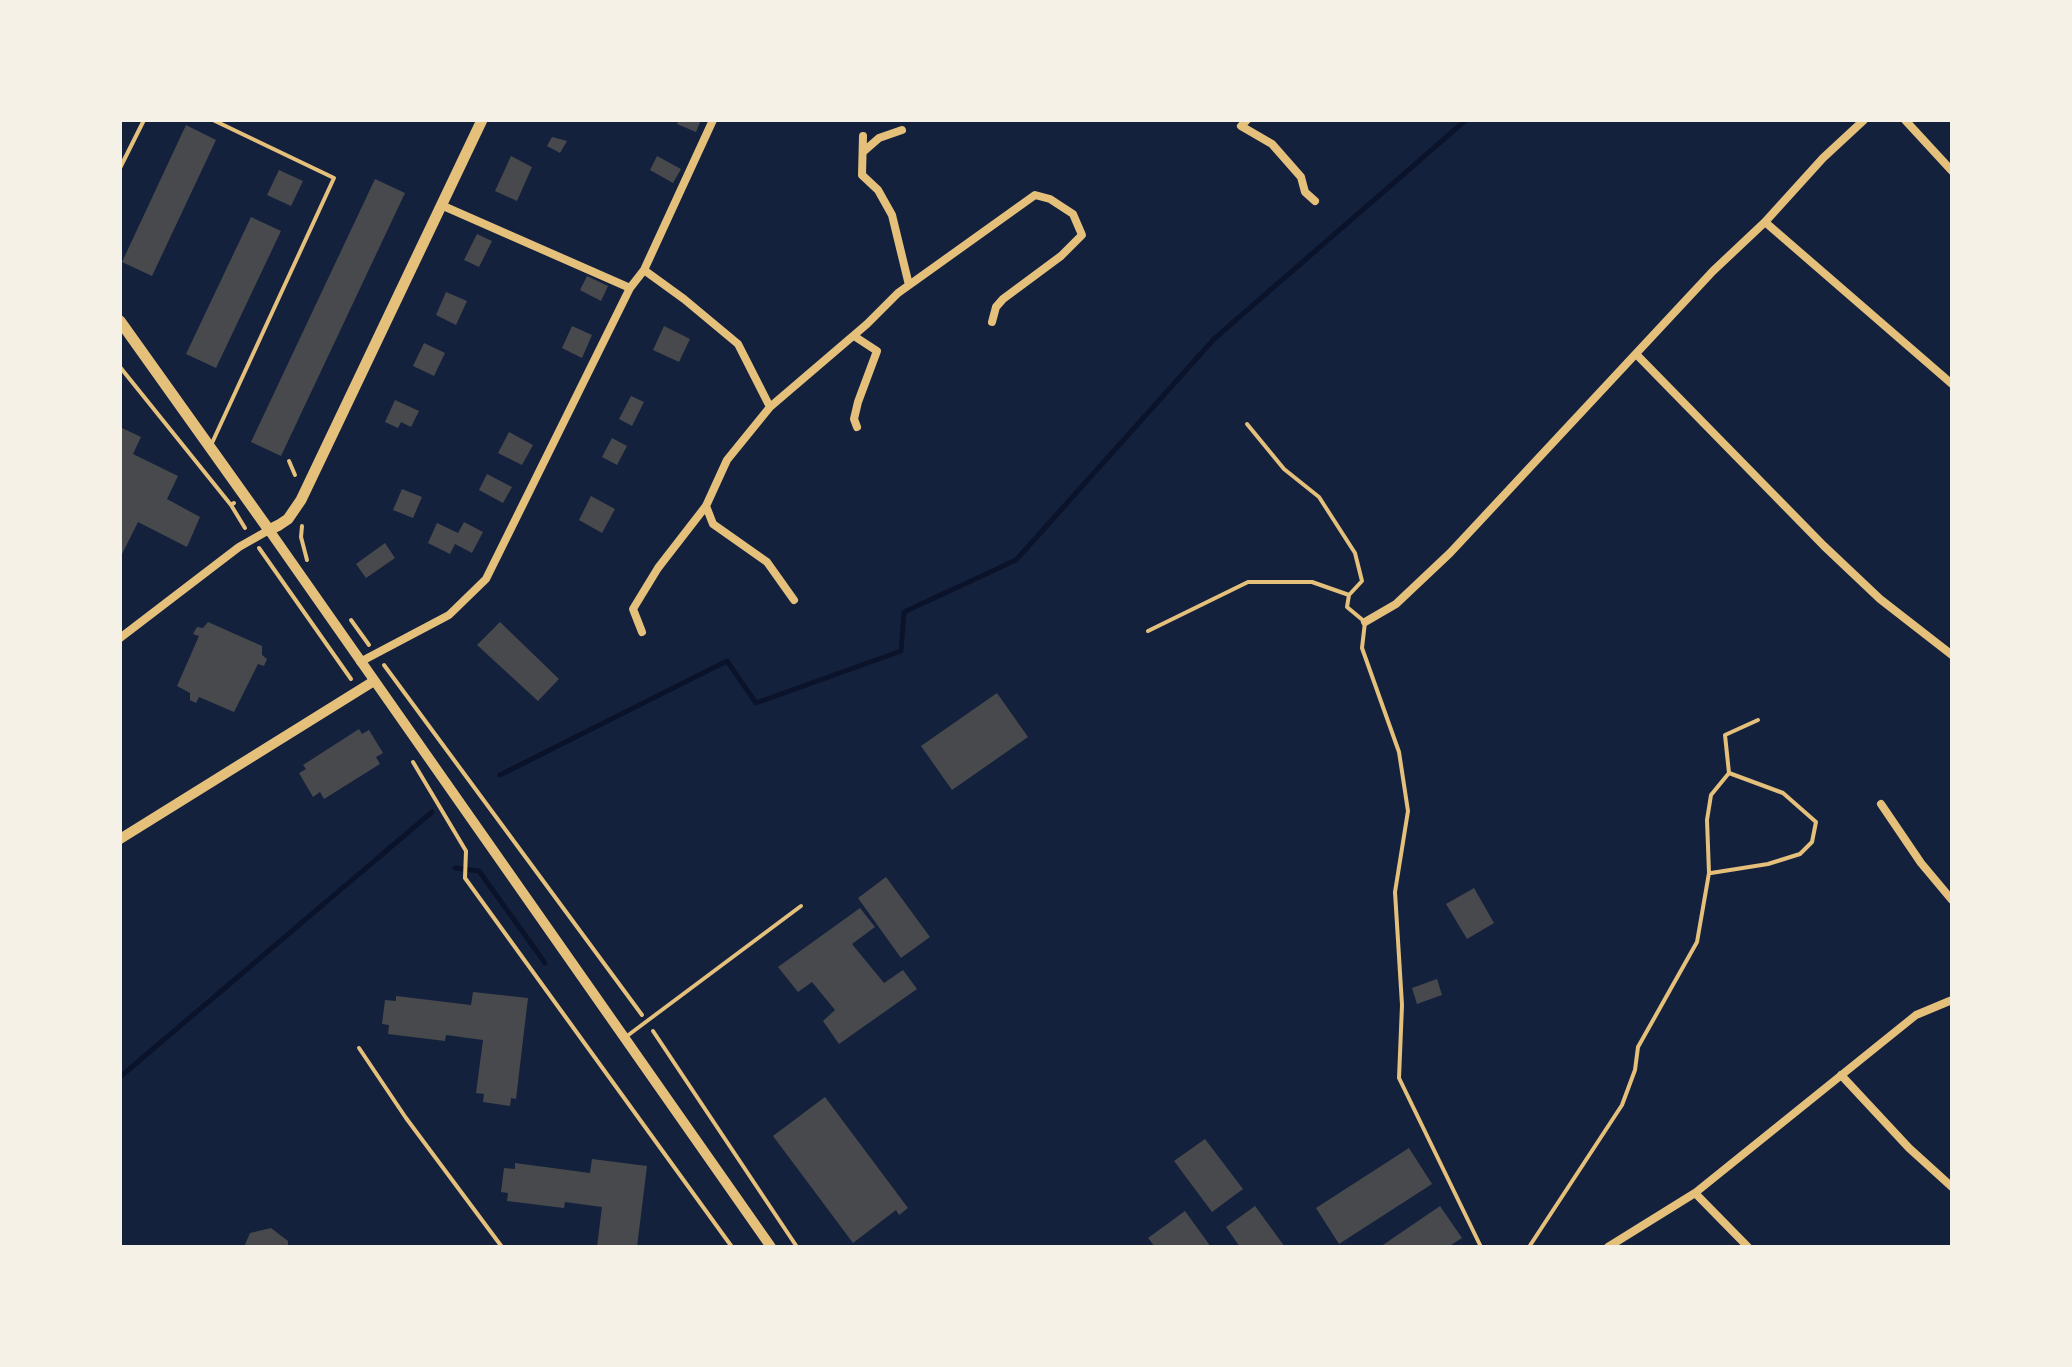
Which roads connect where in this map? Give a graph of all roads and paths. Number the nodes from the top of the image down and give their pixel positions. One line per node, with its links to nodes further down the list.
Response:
1 (144, 120): 11 (lane)
2 (213, 120): 28 (lane)
3 (482, 120): 14 (main road)
4 (713, 120): 16 (street)
5 (1246, 120): 13 (street)
6 (1864, 120): 15 (street)
7 (1905, 120): 12 (street)
8 (902, 130): 10 (street)
9 (864, 136): 10 (street)
10 (864, 152): 17 (street)
11 (120, 168)
12 (1952, 171)
13 (1315, 201)
14 (441, 206): 18 (street); 30 (main road)
15 (1765, 222): 22 (street); 24 (street)
16 (644, 270): 18 (street); 25 (street)
17 (908, 285): 20 (street); 21 (street)
18 (630, 288): 44 (street)
19 (120, 320): 28 (main road)
20 (992, 322)
21 (854, 336): 25 (street); 27 (street)
22 (1636, 354): 40 (street); 45 (street)
23 (120, 367): 32 (path)
24 (1952, 384)
25 (770, 407): 33 (street)
26 (1247, 424): 37 (lane)
27 (857, 426)
28 (210, 447): 34 (main road)
29 (289, 461): 30 (path)
30 (304, 493): 34 (main road); 36 (path)
31 (243, 497): 32 (path)
32 (231, 505): 35 (path)
33 (706, 506): 38 (street); 42 (street)
34 (269, 530): 35 (street); 46 (street)
35 (252, 539): 43 (street); 48 (path)
36 (307, 561)
37 (1349, 595): 40 (lane); 41 (lane)
38 (794, 600)
39 (342, 608): 44 (path)
40 (1365, 622): 68 (lane)
41 (1148, 631)
42 (642, 632)
43 (120, 638)
44 (376, 654): 46 (street); 58 (path)
45 (1952, 655)
46 (360, 662): 47 (street)
47 (374, 681): 48 (street); 59 (street)
48 (359, 690): 53 (street)
49 (1758, 720): 51 (lane)
50 (408, 754): 65 (path)
51 (1729, 773): 54 (lane); 54 (lane)
52 (1881, 804): 55 (street)
53 (120, 839)
54 (1709, 873): 69 (lane)
55 (1952, 900)
56 (801, 906): 58 (lane)
57 (1952, 1000): 61 (street)
58 (646, 1022): 59 (lane); 67 (path)
59 (623, 1038): 66 (street)
60 (359, 1048): 64 (lane)
61 (1841, 1075): 62 (street); 63 (street)
62 (1952, 1187)
63 (1695, 1193): 70 (street); 71 (street)
64 (502, 1247)
65 (732, 1247)
66 (772, 1247)
67 (796, 1247)
68 (1481, 1247)
69 (1529, 1247)
70 (1608, 1247)
71 (1748, 1247)

